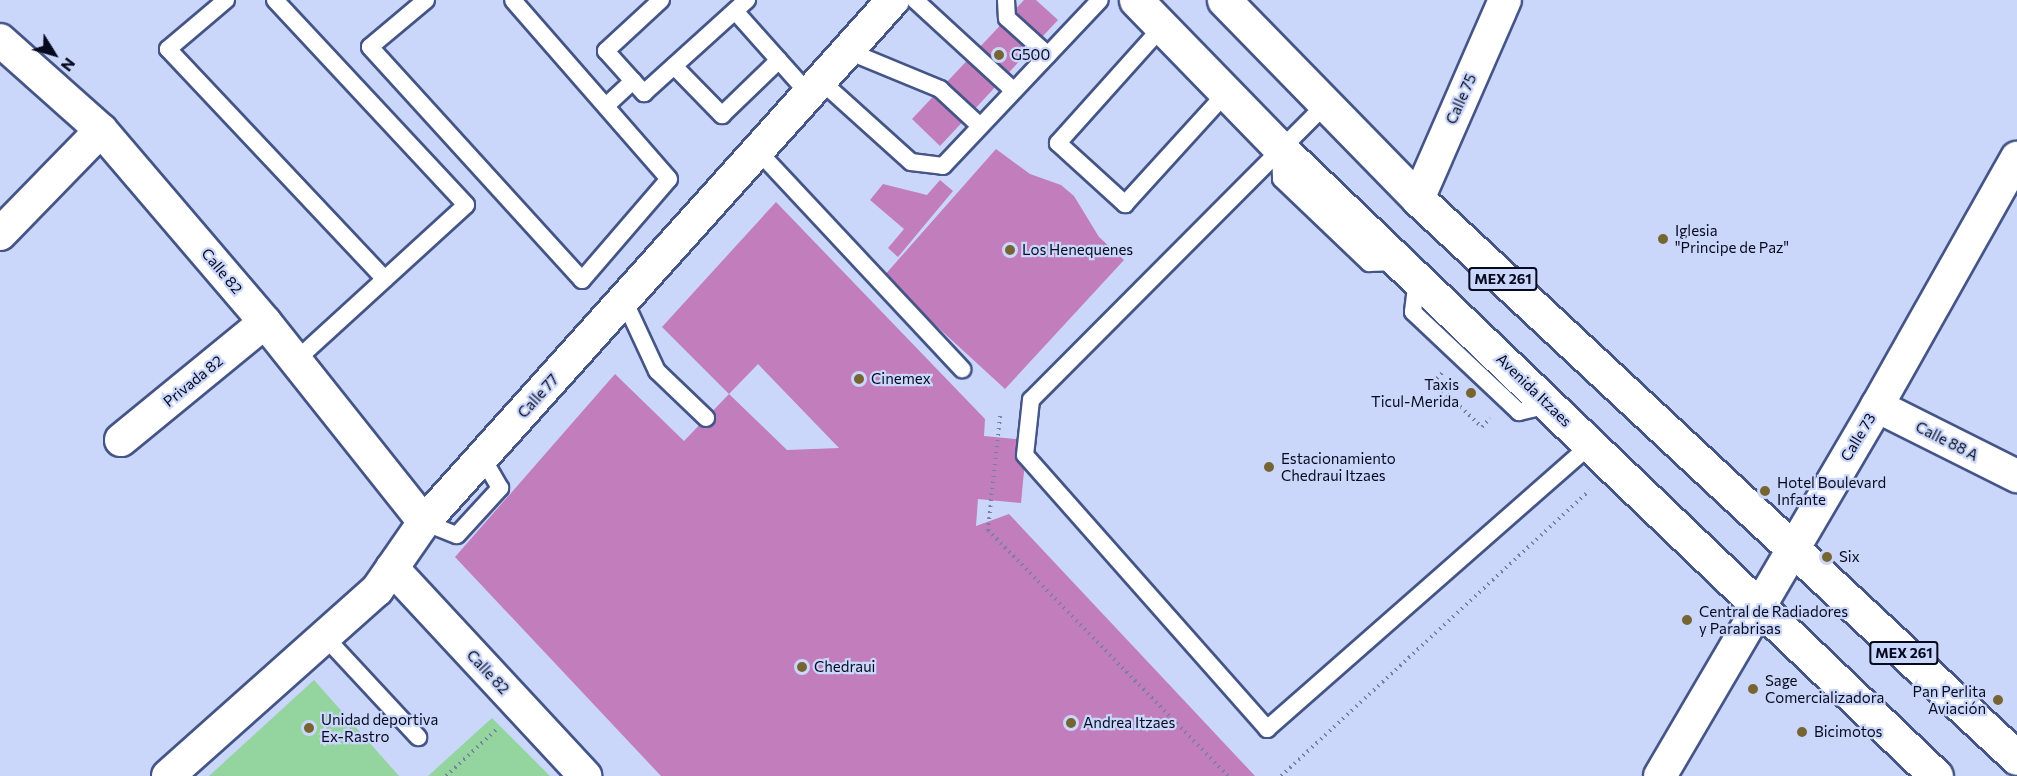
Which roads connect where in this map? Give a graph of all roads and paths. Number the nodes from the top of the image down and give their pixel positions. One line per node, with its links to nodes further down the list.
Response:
1 (226, 0): 33 (lane)
2 (275, 0): 33 (lane)
3 (426, 0): 24 (lane)
4 (513, 0): 24 (lane)
5 (661, 0): 20 (lane)
6 (893, 0): 16 (street, Calle 77)
7 (915, 0): 22 (lane)
8 (1006, 0): 17 (lane)
9 (1100, 0): 17 (lane)
10 (1136, 0): 14 (main road, Avenida Itzaes)
11 (1224, 0): 25 (main road, MEX 261)
12 (1505, 0): 31 (street, Calle 75)
13 (741, 5): 18 (lane); 19 (lane)
14 (1162, 27): 23 (main road, Avenida Itzaes); 23 (lane)
15 (0, 40): 27 (street, Calle 82)
16 (848, 51): 21 (street, Calle 77); 26 (lane)
17 (1048, 55): 22 (lane)
18 (779, 60): 19 (lane); 21 (lane)
19 (674, 66): 20 (lane)
20 (633, 81): 24 (lane)
21 (815, 87): 26 (lane); 29 (street, Calle 77)
22 (1014, 91): 26 (lane)
23 (1226, 93): 28 (main road, Avenida Itzaes)
24 (606, 106)
25 (1324, 106): 28 (lane); 31 (main road, MEX 261)
26 (980, 126)
27 (101, 130): 32 (street); 35 (street, Calle 82)
28 (1280, 148): 44 (main road, Avenida Itzaes); 44 (lane)
29 (758, 151): 34 (street, Calle 77); 37 (lane)
30 (2017, 158): 39 (street, Calle 73)
31 (1418, 199): 48 (main road, MEX 261)
32 (0, 234)
33 (385, 279): 36 (lane)
34 (624, 300): 42 (lane); 47 (street, Calle 77)
35 (265, 322): 36 (street, Calle 82); 43 (street, Privada 82)
36 (296, 360): 47 (street, Calle 82)
37 (962, 369)
38 (1446, 370): 40 (path)
39 (1877, 406): 45 (street, Calle 88 A); 48 (street, Calle 73)
40 (1493, 415)
41 (1000, 416): 58 (path)
42 (706, 418)
43 (121, 441)
44 (1591, 444): 50 (main road, Avenida Itzaes)
45 (2017, 476)
46 (1598, 482): 59 (path)
47 (424, 522): 49 (street, Calle 77)
48 (1790, 549): 50 (street, Calle 73); 54 (main road, MEX 261)
49 (392, 568): 51 (street, Calle 77); 57 (street, Calle 82)
50 (1760, 604): 60 (street, Calle 73); 61 (main road, Avenida Itzaes)
51 (325, 637): 53 (lane); 55 (street, Calle 77)
52 (503, 723): 56 (path)
53 (418, 737)
54 (2017, 758)
55 (168, 776)
56 (446, 776)
57 (585, 776)
58 (1228, 776)
59 (1281, 776)
60 (1660, 776)
61 (1936, 776)

